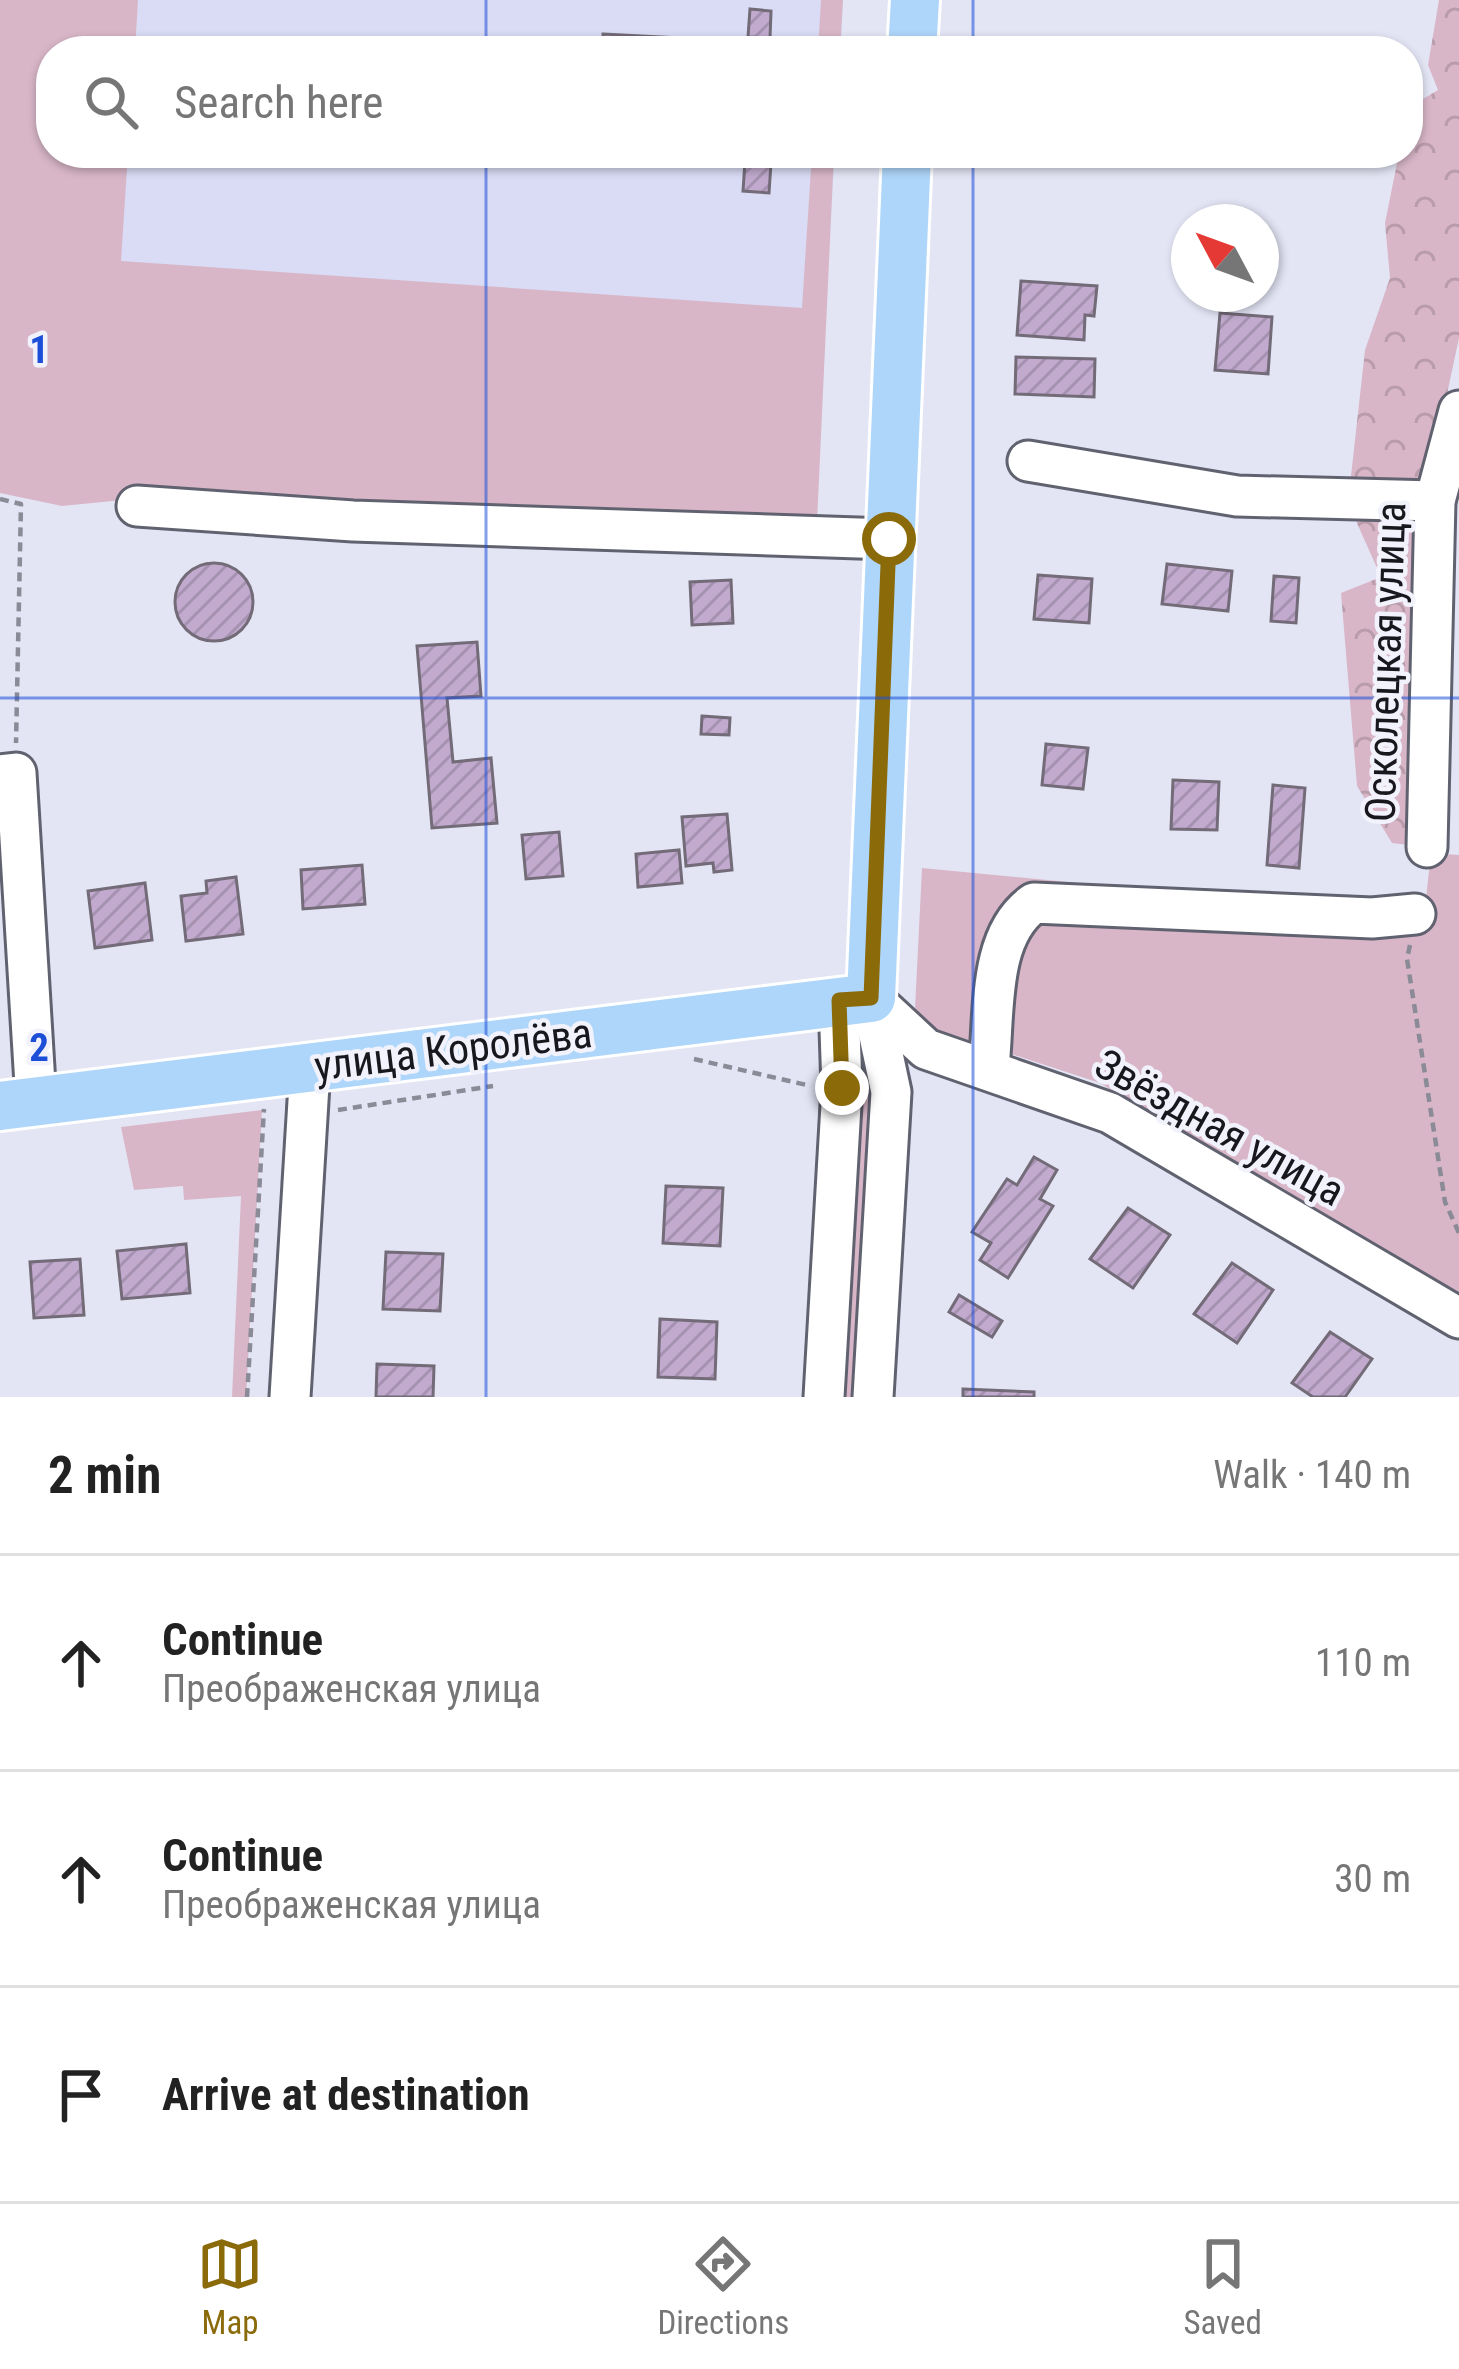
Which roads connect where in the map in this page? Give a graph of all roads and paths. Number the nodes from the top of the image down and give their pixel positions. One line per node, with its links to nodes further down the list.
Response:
1 (915, 0): 2 (main road)
2 (913, 36)
3 (907, 168): 9 (main road)
4 (1459, 411): 7 (street, Осколецкая улица)
5 (1028, 461): 7 (street)
6 (0, 499): 10 (path)
7 (1435, 501): 11 (street, Осколецкая улица)
8 (137, 506): 9 (street)
9 (889, 539): 13 (main road)
10 (8, 774): 19 (street, улица Королёва)
11 (1427, 847)
12 (1415, 914): 15 (street); 21 (path)
13 (855, 999): 15 (street, Звёздная улица); 18 (main road, улица Королёва); 25 (street); 26 (street)
14 (680, 1056): 17 (path)
15 (989, 1066): 22 (street, Звёздная улица)
16 (494, 1085): 18 (path)
17 (813, 1086)
18 (309, 1091): 19 (main road, улица Королёва); 24 (street)
19 (18, 1104)
20 (243, 1108): 23 (path)
21 (1459, 1233)
22 (1459, 1318)
23 (248, 1397)
24 (290, 1397)
25 (824, 1397)
26 (873, 1397)

